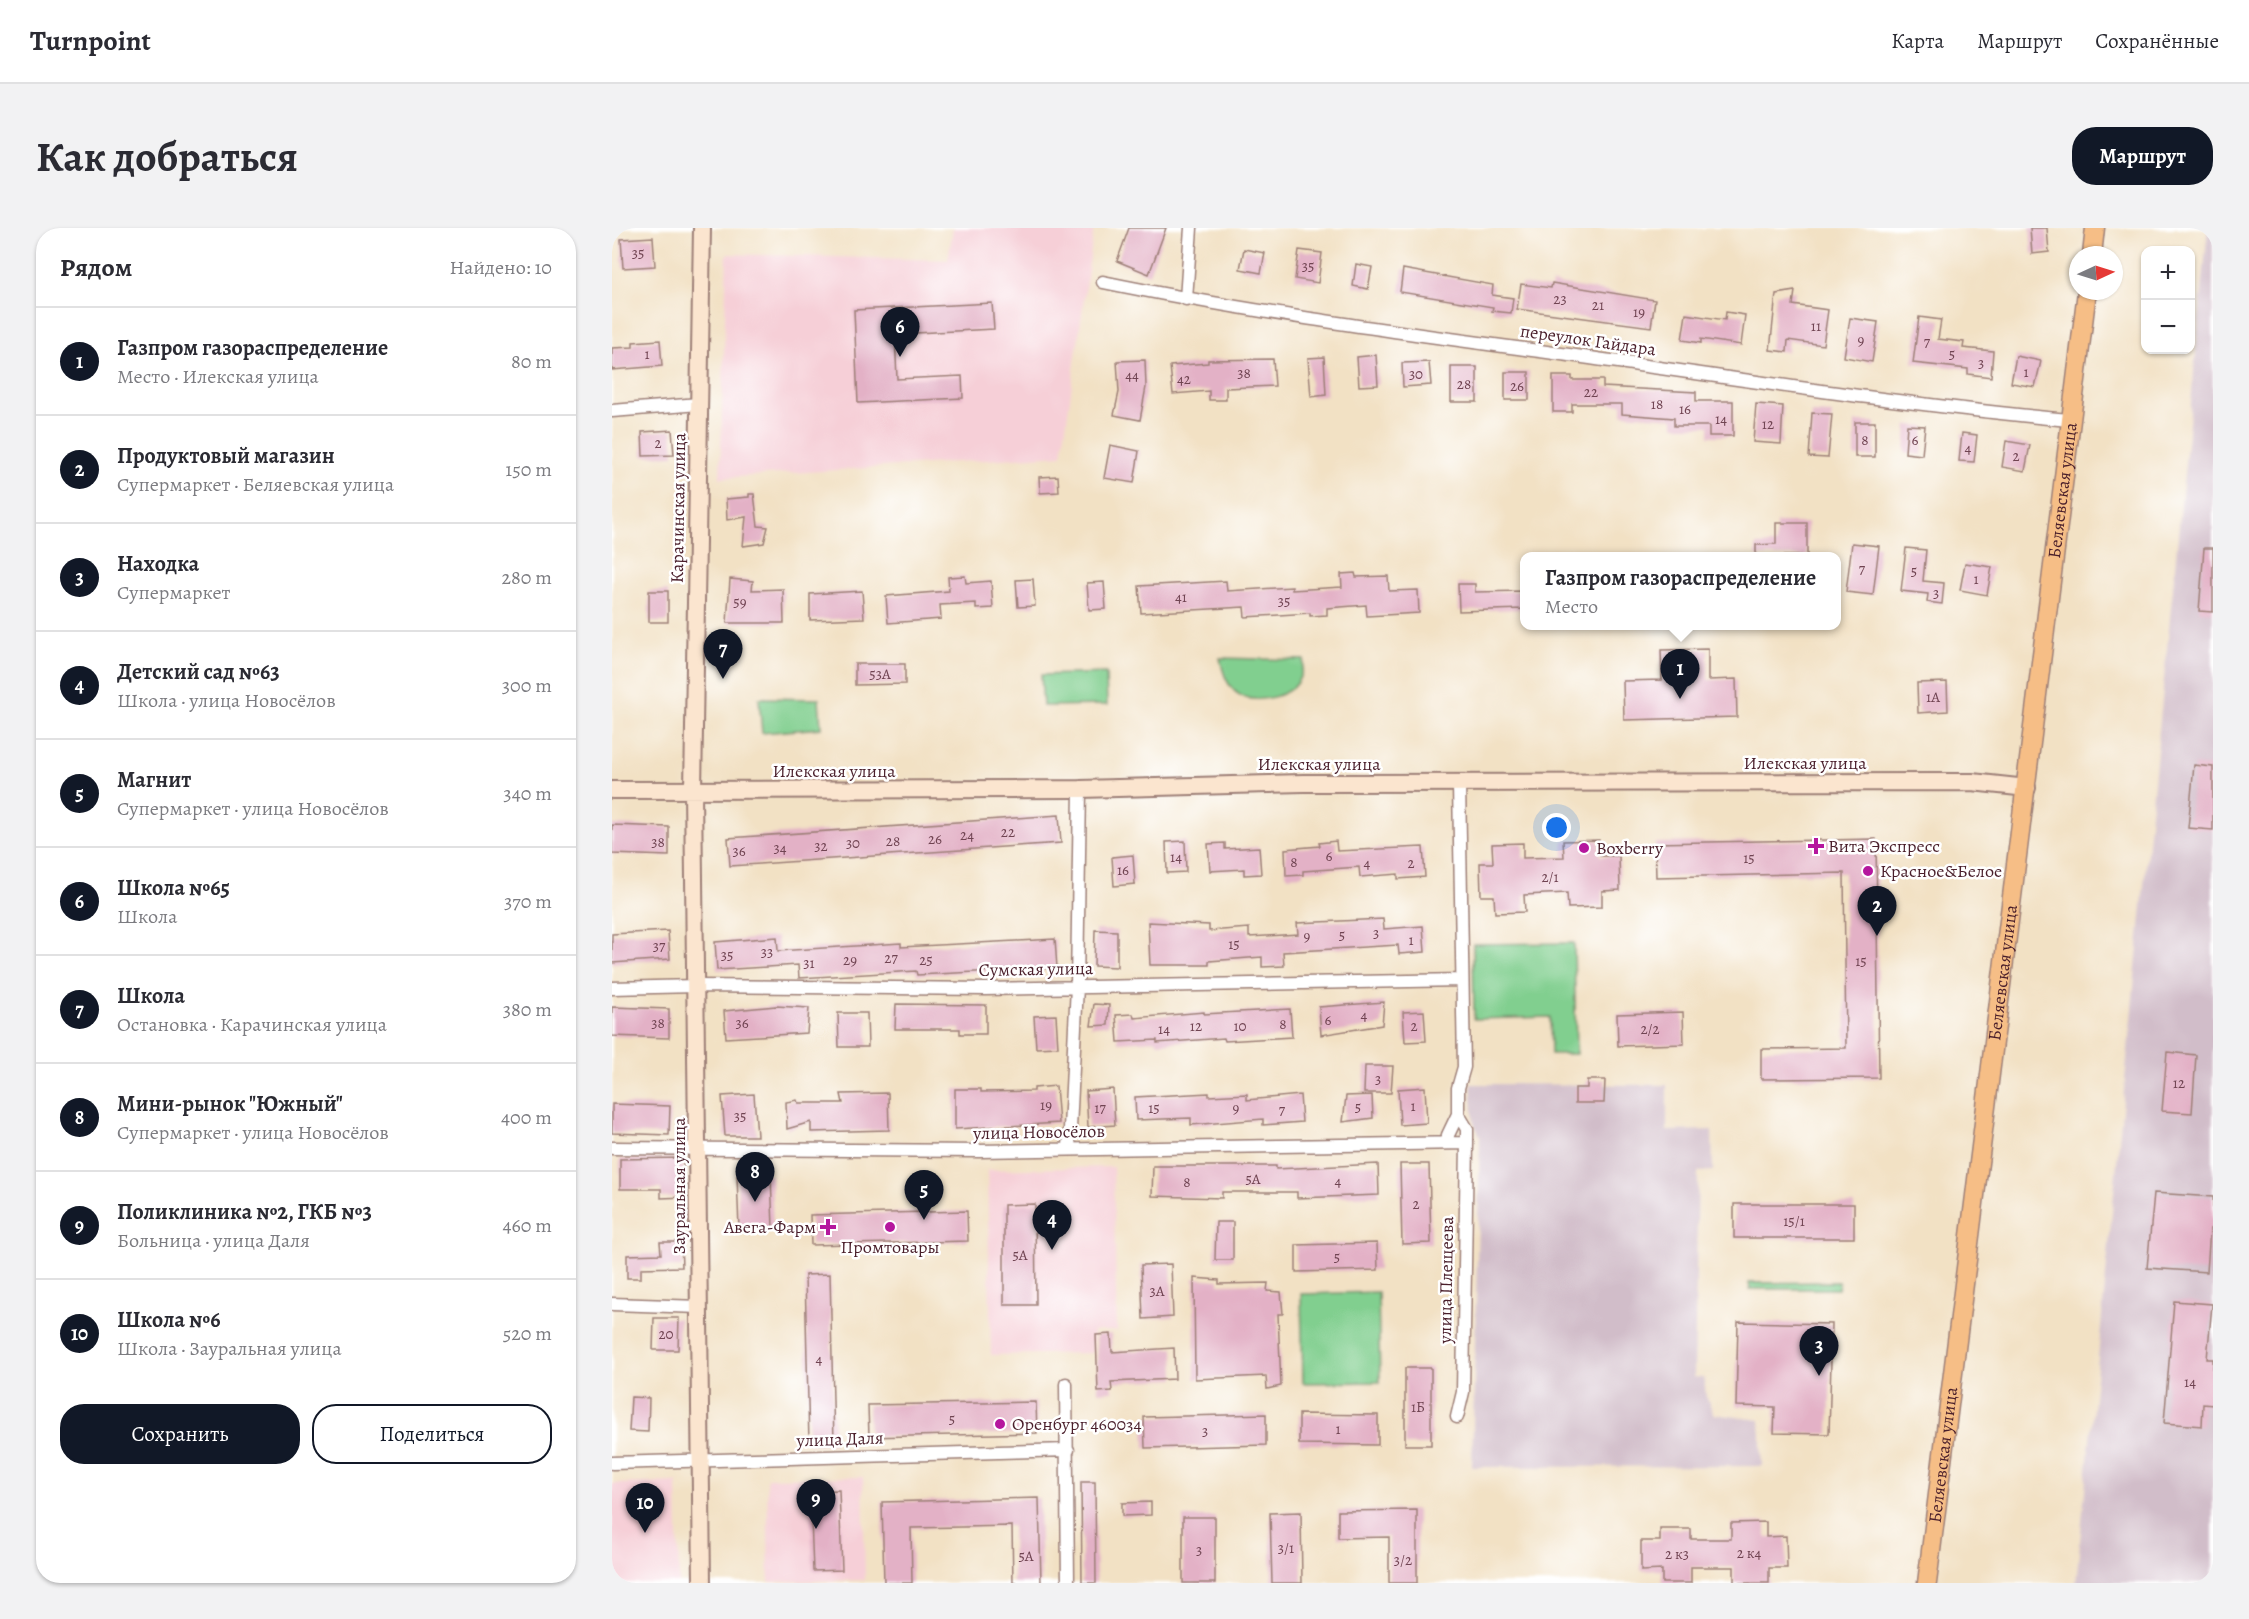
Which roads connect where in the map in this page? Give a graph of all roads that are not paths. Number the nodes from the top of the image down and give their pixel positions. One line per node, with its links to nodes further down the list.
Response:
1 (702, 228): 8 (street, Карачинская улица)
2 (1191, 228): 6 (street)
3 (2095, 228): 4 (main road)
4 (2093, 246)
5 (1103, 282): 6 (street, переулок Гайдара)
6 (1186, 299): 10 (street, переулок Гайдара)
7 (2085, 300): 10 (main road, Беляевская улица)
8 (699, 404): 9 (street); 15 (street, Карачинская улица)
9 (612, 411)
10 (2069, 420): 12 (main road, Беляевская улица)
11 (1459, 784): 12 (street, Илекская улица); 13 (street, Илекская улица); 16 (street)
12 (2027, 788): 35 (main road, Беляевская улица)
13 (1080, 789): 15 (street, Илекская улица); 18 (street)
14 (612, 790): 15 (street, Илекская улица)
15 (693, 790): 17 (street, Зауральная улица)
16 (1462, 980): 18 (street, Сумская улица); 20 (street)
17 (697, 986): 18 (street, Сумская улица); 19 (street, Сумская улица); 24 (street, Зауральная улица)
18 (1077, 986): 25 (street)
19 (612, 988)
20 (1458, 1114): 21 (street); 22 (street, улица Плещеева)
21 (1448, 1143): 22 (street, улица Новосёлов); 25 (street, улица Новосёлов)
22 (1467, 1143): 29 (street, улица Плещеева)
23 (612, 1148): 24 (street, улица Новосёлов)
24 (699, 1148): 25 (street, улица Новосёлов); 27 (street, Зауральная улица)
25 (1069, 1149)
26 (612, 1304): 27 (street)
27 (700, 1307): 31 (street, Зауральная улица)
28 (1066, 1383): 30 (street)
29 (1457, 1417)
30 (1068, 1450): 31 (street, улица Даля); 34 (street)
31 (701, 1461): 32 (street, улица Даля); 33 (street, Зауральная улица)
32 (612, 1463)
33 (702, 1583)
34 (1068, 1583)
35 (1927, 1583)

